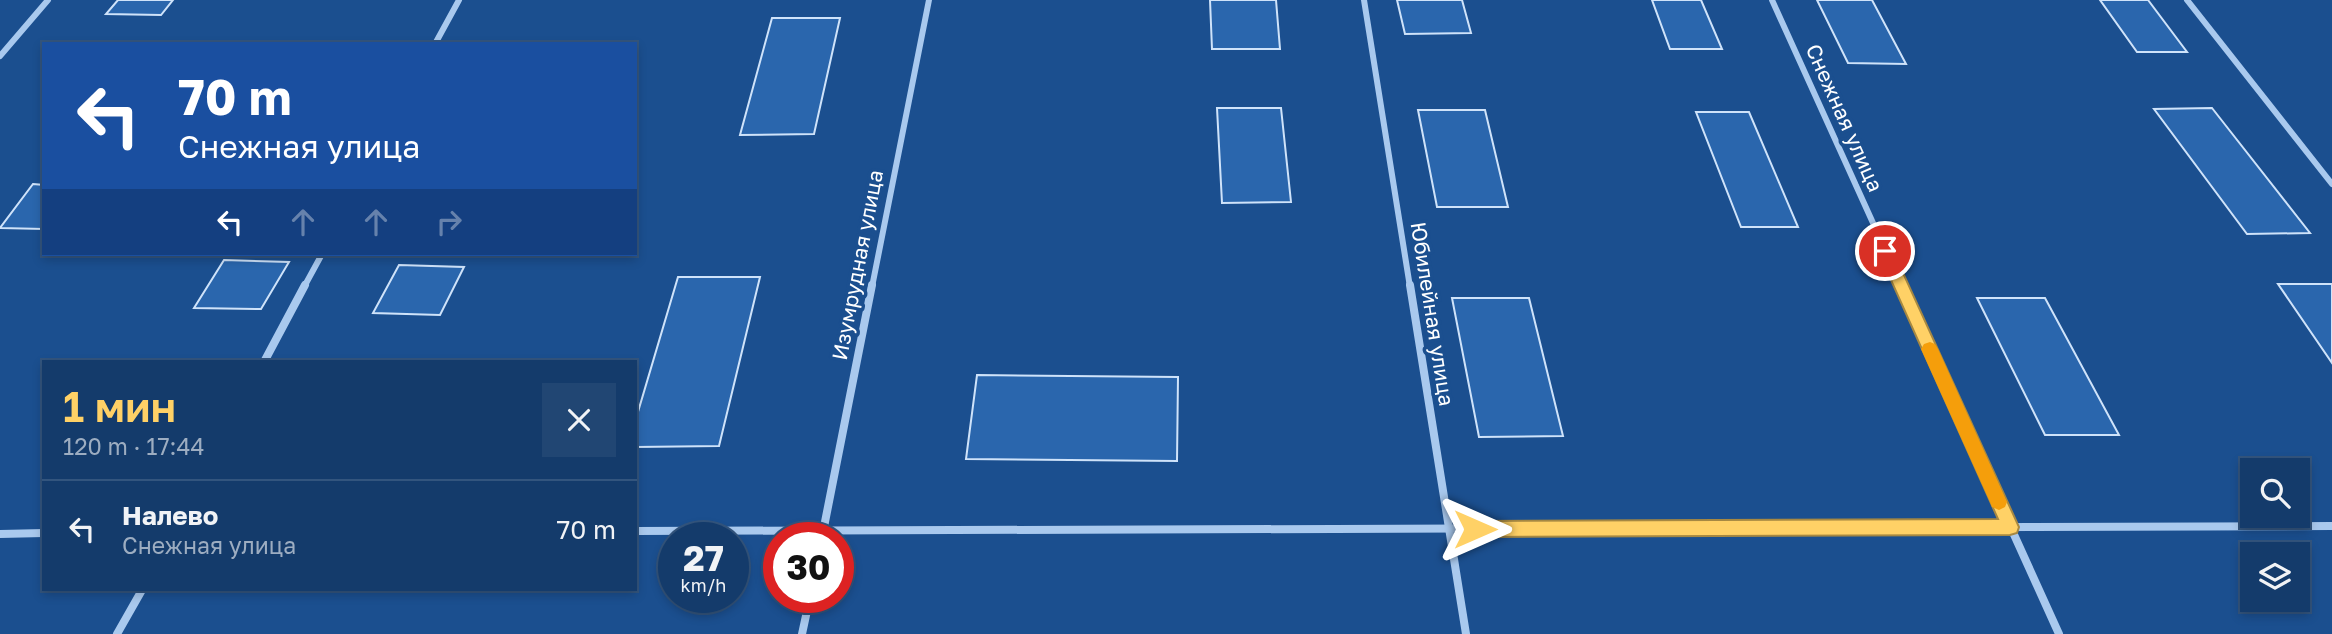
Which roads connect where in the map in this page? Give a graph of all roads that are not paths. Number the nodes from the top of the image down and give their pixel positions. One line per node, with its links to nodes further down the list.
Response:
1 (48, 0): 8 (street)
2 (458, 0): 7 (street)
3 (929, 0): 12 (street, Изумрудная улица)
4 (1364, 0): 15 (street, Юбилейная улица)
5 (1772, 0): 14 (street, Снежная улица)
6 (2187, 0): 9 (street)
7 (436, 42)
8 (0, 56)
9 (2332, 184)
10 (321, 256): 11 (street)
11 (265, 360)
12 (824, 522)
13 (2332, 526): 14 (street)
14 (2010, 527): 15 (street); 26 (street, Снежная улица)
15 (1449, 529): 20 (street); 25 (street, Юбилейная улица)
16 (637, 531): 18 (street)
17 (42, 533): 19 (street)
18 (763, 533)
19 (0, 534)
20 (854, 534)
21 (141, 591): 23 (street)
22 (807, 613): 24 (street)
23 (117, 634)
24 (802, 634)
25 (1466, 634)
26 (2059, 634)

